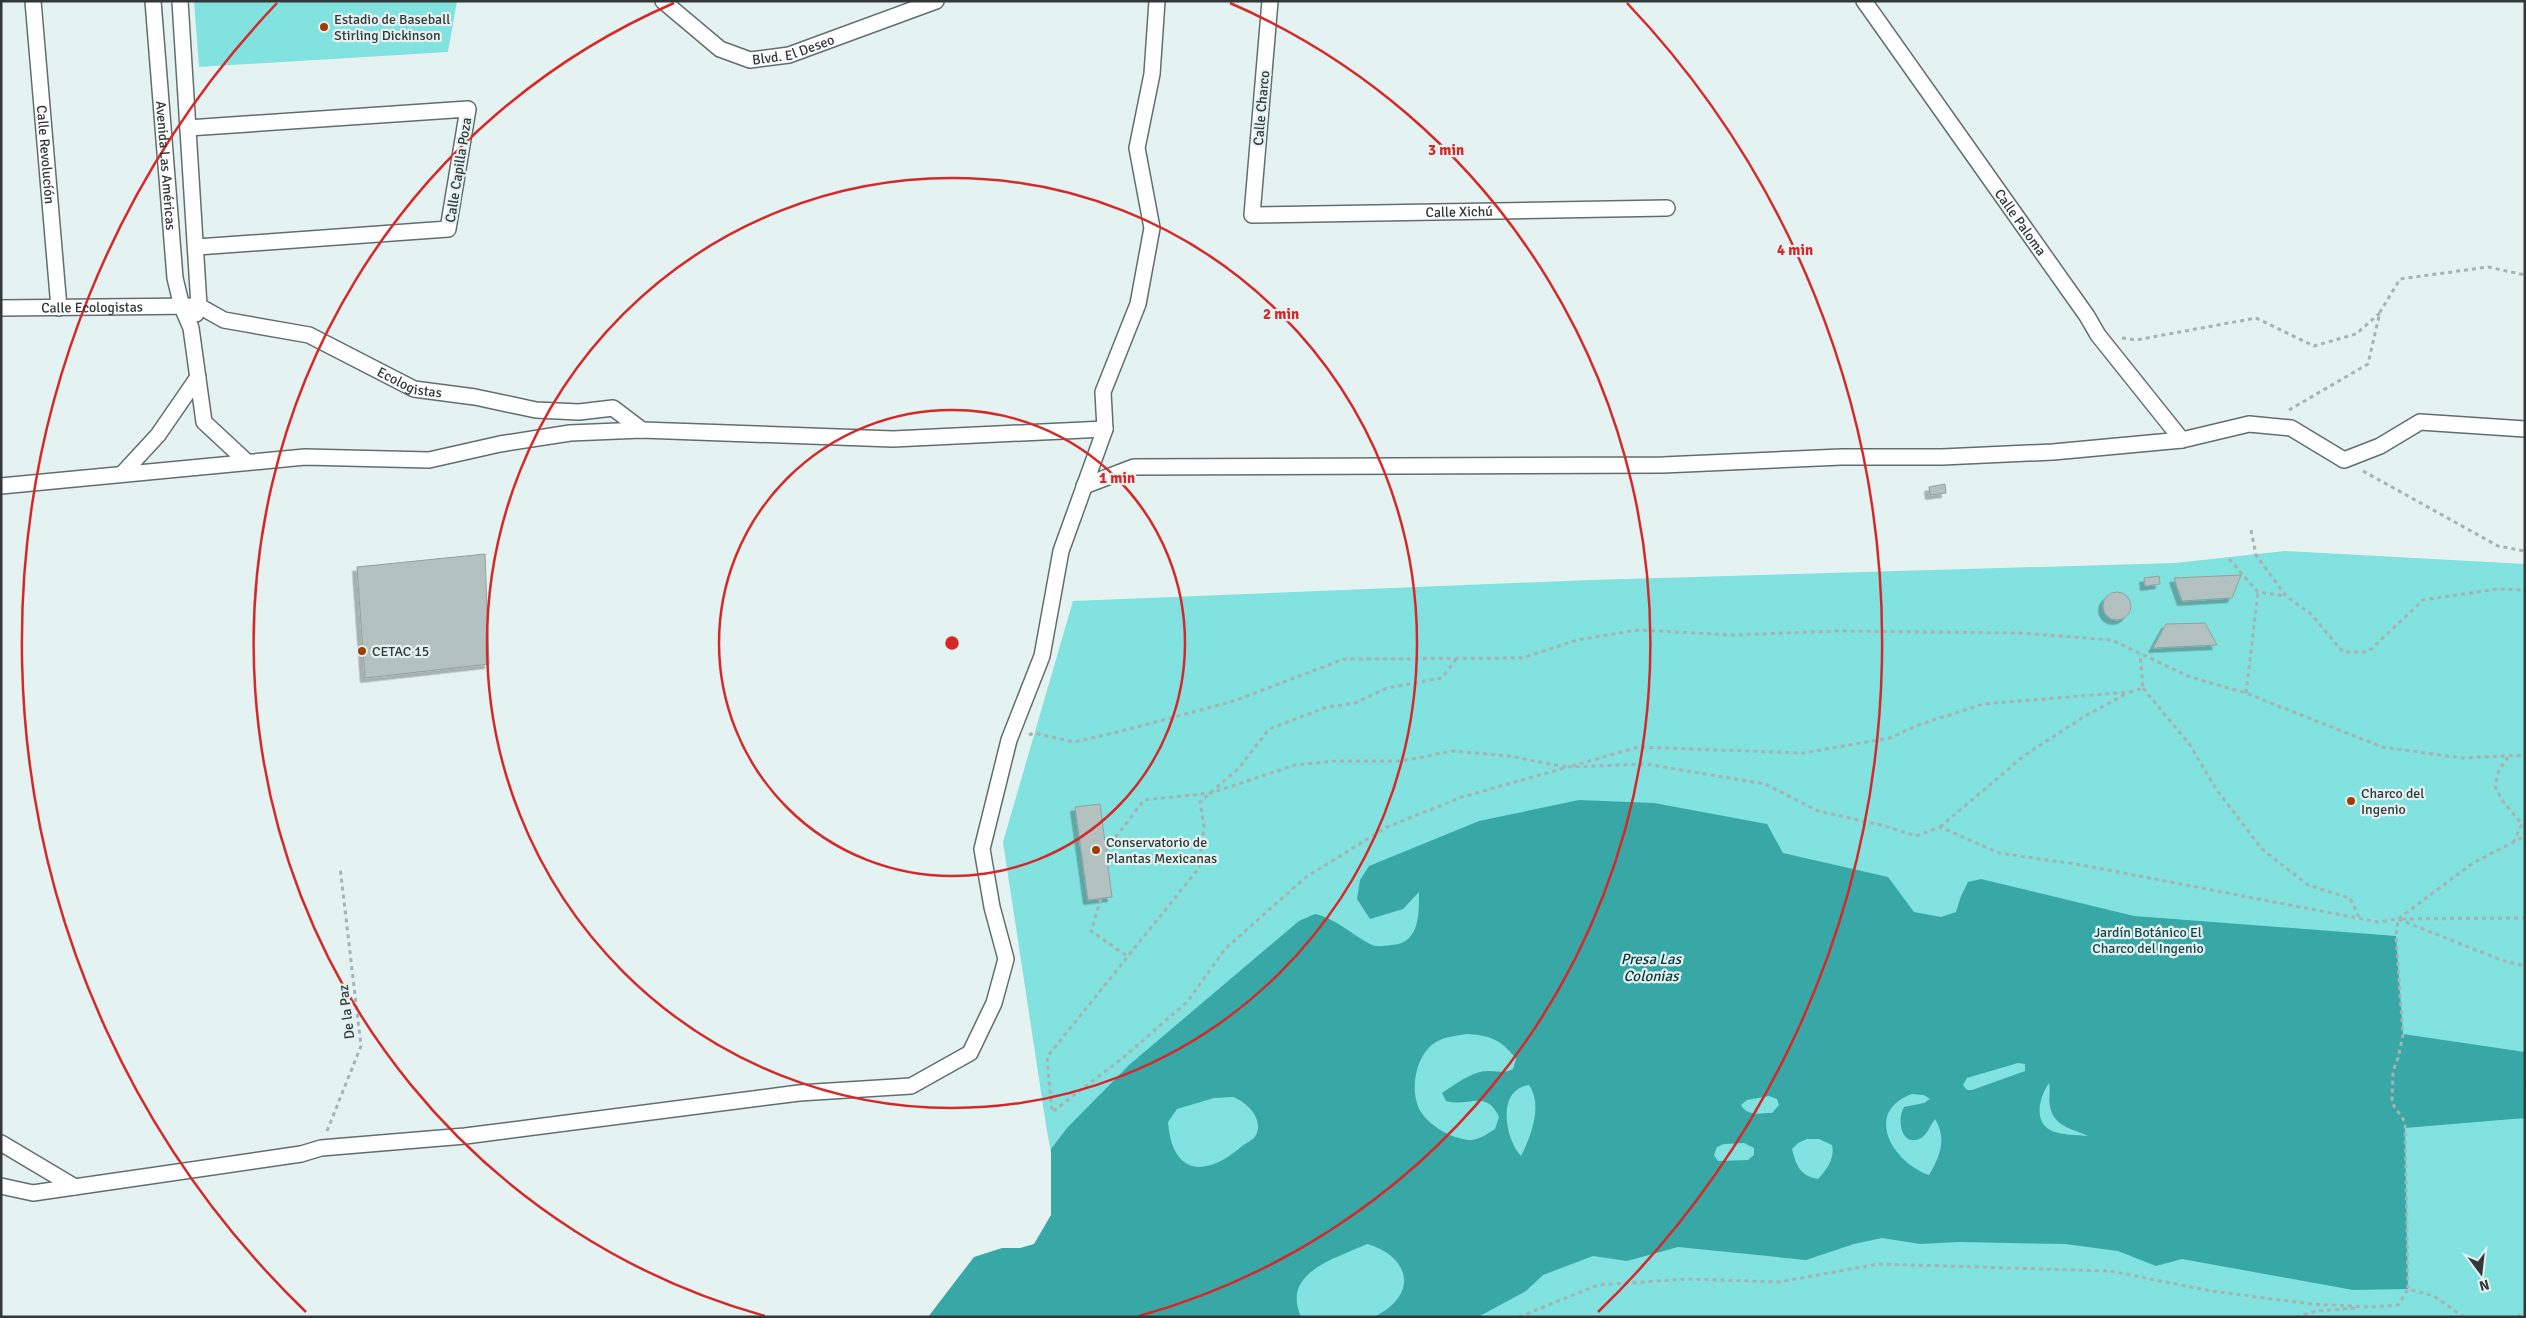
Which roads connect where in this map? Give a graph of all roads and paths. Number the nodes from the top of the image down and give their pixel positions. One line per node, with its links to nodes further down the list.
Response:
1 (33, 1): 17 (street, Calle Revolucíón)
2 (153, 1): 15 (street, Avenida Las Américas)
3 (180, 1): 9 (street, Avenida Las Américas)
4 (664, 1): 5 (street, Blvd. El Deseo)
5 (936, 1)
6 (1157, 1): 23 (street)
7 (1270, 1): 11 (street, Calle Charco)
8 (1864, 1): 20 (street, Calle Paloma)
9 (188, 128): 12 (street, Avenida Las Américas); 12 (street, Calle Capilla Poza)
10 (1667, 208): 11 (street, Calle Xichú)
11 (1252, 215)
12 (197, 247): 14 (street, Avenida Las Américas)
13 (2525, 276): 18 (path)
14 (199, 306): 15 (street); 19 (street, Avenida Las Américas); 25 (street, Ecologistas)
15 (182, 307): 17 (street, Calle Ecologistas); 19 (street, Avenida Las Américas)
16 (1, 308): 17 (street, Calle Ecologistas)
17 (59, 308)
18 (2380, 312): 20 (path); 22 (path)
19 (191, 328): 21 (street, Avenida Las Américas)
20 (2098, 335): 26 (street, Calle Paloma)
21 (198, 377): 28 (street, Avenida Las Américas); 29 (street)
22 (2287, 411)
23 (1105, 429): 25 (street); 31 (street)
24 (2525, 429): 27 (street)
25 (642, 430): 28 (street)
26 (2182, 440): 27 (street); 31 (street)
27 (2344, 460): 33 (path)
28 (246, 461): 29 (street)
29 (122, 474): 30 (street)
30 (1, 486)
31 (1084, 486): 43 (street)
32 (2251, 530): 37 (path)
33 (2525, 551)
34 (2229, 559): 36 (path)
35 (2525, 590): 37 (path)
36 (2258, 592): 37 (path); 42 (path)
37 (2286, 596)
38 (2140, 654): 39 (path); 40 (path); 42 (path)
39 (1456, 659): 43 (path); 47 (path)
40 (2143, 688): 41 (path); 54 (path)
41 (2130, 692): 46 (path); 48 (path)
42 (2246, 693): 45 (path)
43 (1009, 740): 60 (street)
44 (2525, 755): 45 (path)
45 (2508, 757): 50 (path)
46 (1568, 767): 47 (path); 48 (path); 57 (path)
47 (1211, 793): 51 (path); 57 (path)
48 (1940, 827): 54 (path)
49 (2525, 836): 50 (path)
50 (2513, 843): 56 (path)
51 (1106, 850)
52 (340, 867): 60 (path, De la Paz)
53 (1101, 899): 57 (path)
54 (2359, 917): 56 (path)
55 (2525, 918): 56 (path)
56 (2398, 919): 58 (path); 63 (path)
57 (1127, 956)
58 (2525, 966)
59 (1, 1143): 62 (street)
60 (321, 1148): 62 (street)
61 (1, 1186): 62 (street)
62 (75, 1187)
63 (2408, 1289): 64 (path); 68 (path)
64 (2371, 1307): 66 (path); 67 (path)
65 (2525, 1312): 69 (path)
66 (1519, 1317)
67 (2296, 1317)
68 (2464, 1317)
69 (2517, 1317)

